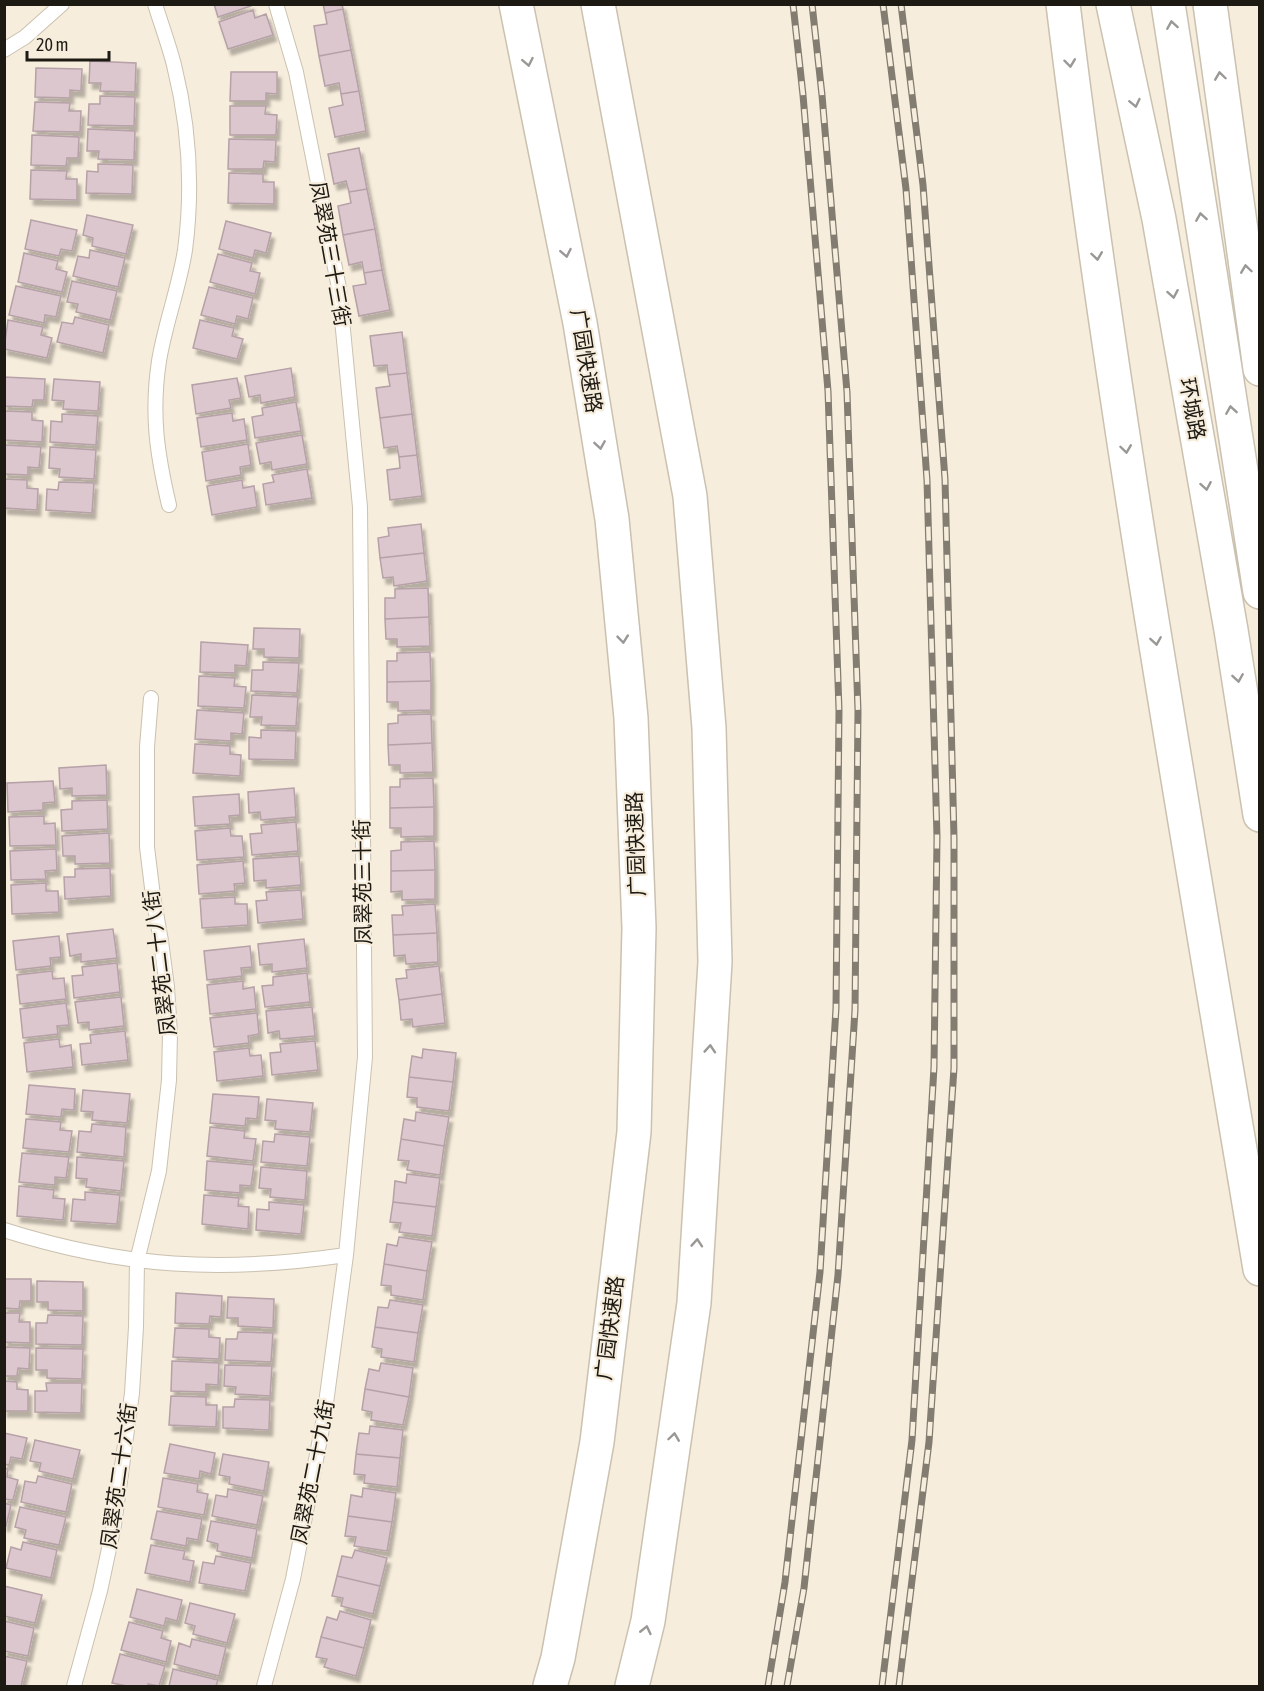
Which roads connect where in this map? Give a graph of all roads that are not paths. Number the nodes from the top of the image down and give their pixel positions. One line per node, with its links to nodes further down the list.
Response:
1 (62, 4): 10 (lane)
2 (155, 4): 12 (lane)
3 (276, 4): 13 (lane, 凤翠苑三十三街)
4 (516, 4): 23 (main road, 广园快速路, one-way to 23)
5 (598, 4): 24 (main road, one-way to 5)
6 (1063, 4): 20 (main road, one-way to 20)
7 (1113, 4): 16 (main road, 环城路, one-way to 16)
8 (1168, 4): 14 (main road, 环城路, one-way to 8)
9 (1210, 4): 11 (main road, one-way to 9)
10 (4, 50)
11 (1260, 369)
12 (169, 505)
13 (360, 507): 18 (lane, 凤翠苑三十街)
14 (1260, 592)
15 (151, 698): 19 (lane, 凤翠苑二十八街)
16 (1260, 815)
17 (4, 1230): 19 (lane)
18 (346, 1255): 19 (lane); 22 (lane, 凤翠苑二十九街)
19 (137, 1261): 21 (lane, 凤翠苑二十六街)
20 (1260, 1269)
21 (74, 1686)
22 (264, 1686)
23 (550, 1686)
24 (632, 1686)

